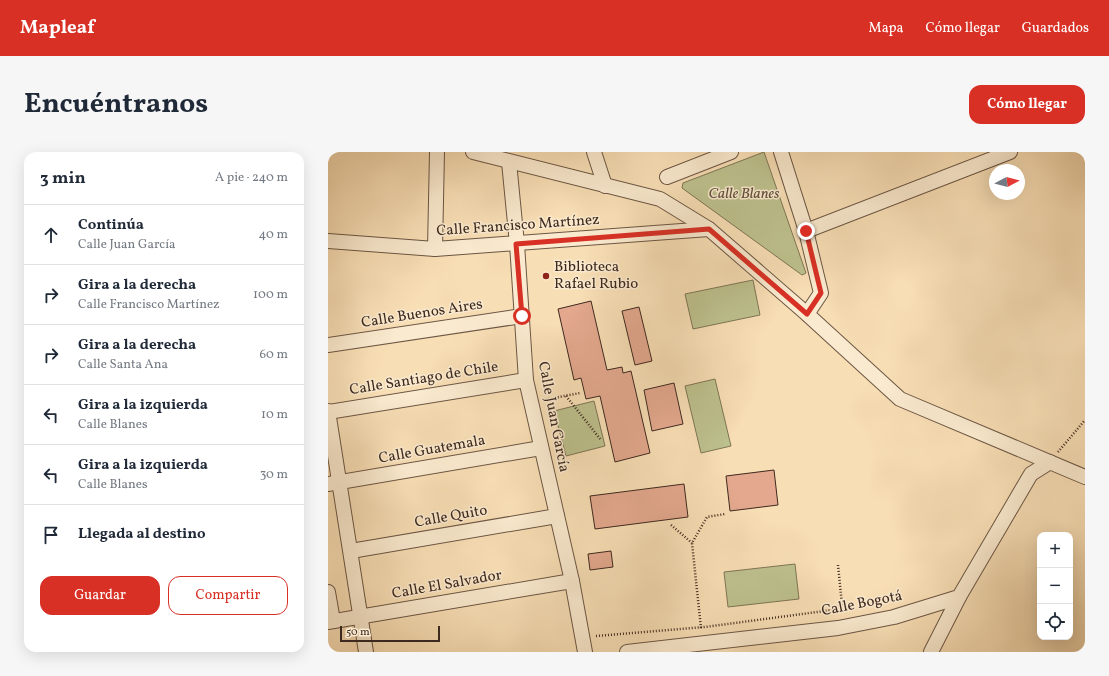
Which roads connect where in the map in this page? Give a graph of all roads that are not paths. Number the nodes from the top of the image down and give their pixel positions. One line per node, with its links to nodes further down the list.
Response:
1 (437, 152): 15 (street)
2 (473, 152): 8 (street)
3 (594, 152): 10 (street)
4 (731, 152): 9 (street)
5 (781, 152): 12 (street)
6 (1010, 152): 7 (street)
7 (988, 156): 12 (street)
8 (509, 162): 10 (street); 14 (street, Calle Juan García)
9 (667, 177)
10 (605, 186): 11 (street)
11 (709, 229): 14 (street, Calle Francisco Martínez); 16 (street)
12 (806, 231): 16 (street)
13 (328, 241): 15 (street, Calle Francisco Martínez)
14 (516, 244): 15 (street, Calle Francisco Martínez); 17 (street, Calle Juan García)
15 (435, 249)
16 (807, 314): 22 (street)
17 (522, 316): 18 (street, Calle Buenos Aires); 19 (street, Calle Juan García)
18 (328, 345)
19 (526, 380): 20 (street, Calle Santiago de Chile); 21 (street, Calle Juan García)
20 (328, 412): 26 (street)
21 (541, 448): 26 (street, Calle Guatemala); 27 (street, Calle Juan García)
22 (1027, 452): 23 (street); 24 (street)
23 (1050, 462): 24 (street); 25 (street)
24 (1030, 474): 31 (street)
25 (1085, 477)
26 (334, 484): 28 (street)
27 (557, 516): 28 (street, Calle Quito); 29 (street, Calle Juan García)
28 (351, 551): 32 (street)
29 (572, 581): 32 (street, Calle El Salvador); 35 (street, Calle Juan García)
30 (328, 592): 33 (street)
31 (959, 597): 36 (street, Calle Bogotá); 37 (street)
32 (362, 616): 33 (street, Calle El Salvador); 34 (street)
33 (331, 622)
34 (366, 652)
35 (585, 652)
36 (628, 652)
37 (931, 652)

